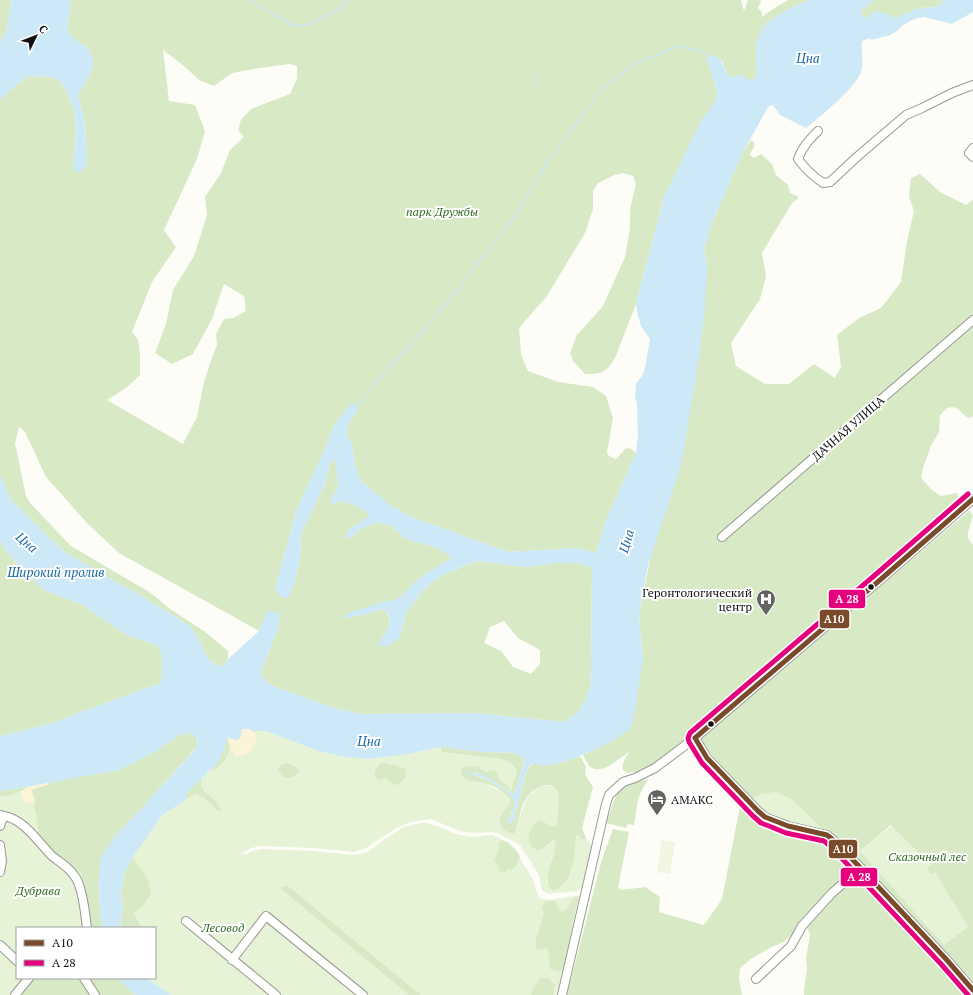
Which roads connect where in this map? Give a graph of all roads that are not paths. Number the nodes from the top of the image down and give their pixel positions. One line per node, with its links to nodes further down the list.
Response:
1 (973, 85): 2 (street)
2 (818, 130)
3 (973, 148): 4 (street)
4 (973, 157)
5 (973, 320): 7 (street, ДАЧНАЯ УЛИЦА)
6 (973, 499): 8 (street)
7 (722, 536)
8 (695, 738): 12 (street); 27 (street)
9 (2, 815): 10 (street); 15 (street)
10 (0, 826)
11 (0, 845): 13 (street)
12 (861, 868): 21 (street); 22 (street)
13 (0, 872)
14 (186, 921): 18 (street)
15 (86, 927)
16 (0, 945): 17 (street)
17 (16, 960)
18 (232, 960): 25 (street); 26 (street)
19 (28, 979): 23 (street)
20 (85, 979): 24 (street)
21 (756, 979)
22 (973, 990)
23 (15, 995)
24 (95, 995)
25 (276, 995)
26 (363, 995)
27 (562, 995)

